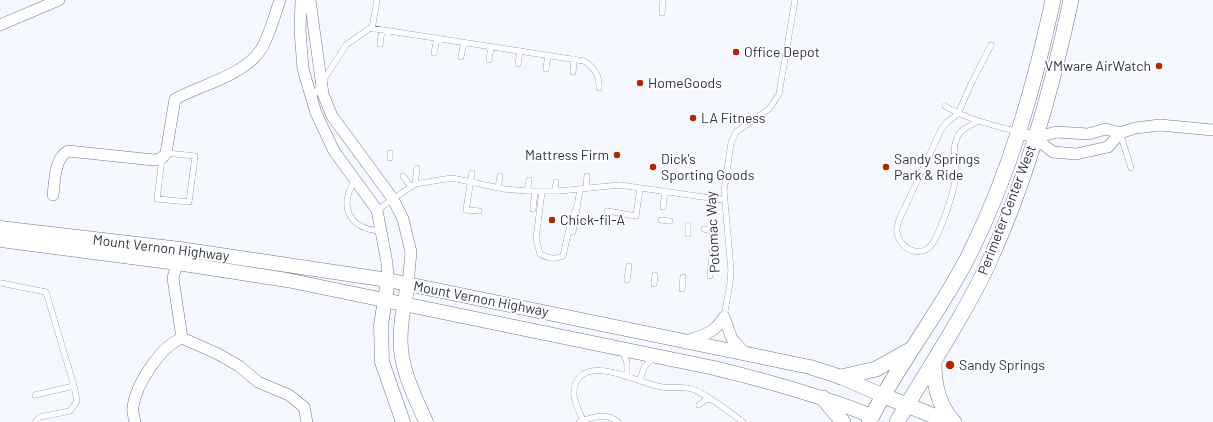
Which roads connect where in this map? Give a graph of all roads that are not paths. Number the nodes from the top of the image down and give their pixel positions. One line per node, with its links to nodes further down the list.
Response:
1 (59, 0): 11 (street)
2 (280, 0): 38 (street)
3 (301, 0): 30 (street)
4 (310, 0): 28 (street)
5 (377, 0): 12 (lane)
6 (663, 0): 10 (lane)
7 (795, 0): 62 (lane, Potomac Way)
8 (1053, 0): 35 (main road, Perimeter Center West)
9 (1071, 0): 37 (main road, Perimeter Center West)
10 (662, 13)
11 (0, 24)
12 (372, 29): 13 (lane); 28 (lane)
13 (382, 30): 14 (lane); 16 (lane)
14 (437, 38): 15 (lane); 20 (lane)
15 (464, 43): 18 (lane); 22 (lane)
16 (380, 44)
17 (991, 45): 32 (lane)
18 (491, 47): 19 (lane); 24 (lane)
19 (520, 51): 21 (lane); 25 (lane)
20 (434, 53)
21 (548, 55): 23 (lane); 26 (lane)
22 (461, 57)
23 (574, 59): 27 (lane); 29 (lane)
24 (489, 60)
25 (518, 64)
26 (546, 69)
27 (572, 72)
28 (321, 84): 30 (lane); 61 (street)
29 (599, 88)
30 (312, 98): 47 (street)
31 (945, 106): 32 (lane)
32 (958, 114): 33 (lane); 33 (lane)
33 (978, 121): 35 (lane)
34 (1213, 130): 36 (street)
35 (1018, 132): 37 (street); 94 (main road, Perimeter Center West)
36 (1120, 133): 37 (street); 37 (street); 40 (lane)
37 (1035, 138): 98 (main road, Perimeter Center West)
38 (164, 155): 38 (lane); 60 (street)
39 (417, 168): 51 (lane)
40 (1131, 168)
41 (444, 172): 46 (lane)
42 (472, 174): 49 (lane)
43 (403, 176): 51 (lane)
44 (500, 176): 52 (lane)
45 (587, 176): 54 (lane)
46 (443, 179): 49 (lane); 51 (lane)
47 (355, 180): 66 (street); 74 (lane)
48 (529, 180): 55 (lane)
49 (470, 182): 52 (lane); 67 (lane)
50 (556, 182): 57 (lane)
51 (413, 185): 61 (lane)
52 (498, 188): 55 (lane)
53 (640, 188): 54 (lane); 58 (lane); 68 (lane)
54 (583, 189): 57 (lane); 63 (lane)
55 (527, 191): 59 (lane)
56 (542, 191): 57 (lane); 59 (lane); 63 (lane)
57 (555, 191)
58 (665, 191): 62 (lane); 64 (lane)
59 (535, 192): 65 (lane)
60 (53, 195)
61 (393, 199): 66 (lane); 86 (street)
62 (724, 200): 91 (lane, Potomac Way)
63 (577, 206): 75 (lane)
64 (663, 207)
65 (533, 209)
66 (377, 210): 74 (street)
67 (479, 211)
68 (607, 211)
69 (661, 220): 70 (lane)
70 (670, 221)
71 (688, 225): 76 (lane)
72 (0, 228): 78 (street, Mount Vernon Highway)
73 (704, 229): 81 (lane)
74 (381, 231): 83 (street)
75 (573, 232)
76 (688, 234)
77 (0, 240): 78 (street, Mount Vernon Highway)
78 (179, 256): 83 (street, Mount Vernon Highway); 89 (street, Mount Vernon Highway); 92 (street)
79 (629, 266): 84 (lane)
80 (655, 275): 87 (lane)
81 (710, 276)
82 (683, 277): 88 (lane)
83 (388, 280): 86 (street, Mount Vernon Highway); 89 (street)
84 (628, 280)
85 (1, 283): 102 (lane)
86 (408, 284): 90 (street); 93 (street, Mount Vernon Highway)
87 (654, 284)
88 (682, 290)
89 (385, 300): 90 (street, Mount Vernon Highway); 111 (street)
90 (404, 304): 95 (street, Mount Vernon Highway); 109 (street)
91 (724, 318): 93 (street); 96 (street)
92 (182, 338): 114 (street); 115 (street)
93 (686, 341): 96 (street, Mount Vernon Highway)
94 (914, 347): 100 (main road); 104 (main road, Perimeter Center West)
95 (622, 349): 97 (street, Mount Vernon Highway); 99 (lane)
96 (744, 353): 100 (street, Mount Vernon Highway)
97 (656, 356): 101 (lane); 105 (street, Mount Vernon Highway)
98 (934, 363): 108 (main road, Perimeter Center West); 122 (main road)
99 (627, 377): 101 (lane); 112 (lane)
100 (841, 377): 104 (street, Mount Vernon Highway)
101 (638, 381): 106 (lane)
102 (74, 386): 103 (lane); 113 (lane)
103 (35, 395)
104 (884, 396): 108 (main road, Mount Vernon Highway); 110 (main road, Perimeter Center West)
105 (823, 398): 110 (street, Mount Vernon Highway); 118 (main road)
106 (710, 399): 107 (lane); 117 (lane)
107 (699, 405)
108 (907, 405): 120 (main road, Perimeter Center West); 121 (main road, Mount Vernon Highway)
109 (423, 416): 111 (street)
110 (870, 419): 119 (main road, Mount Vernon Highway)
111 (402, 420)
112 (581, 421): 116 (lane)
113 (35, 422)
114 (135, 422)
115 (307, 422)
116 (618, 422)
117 (743, 422)
118 (843, 422)
119 (888, 422)
120 (897, 422)
121 (949, 422)
122 (954, 422)

